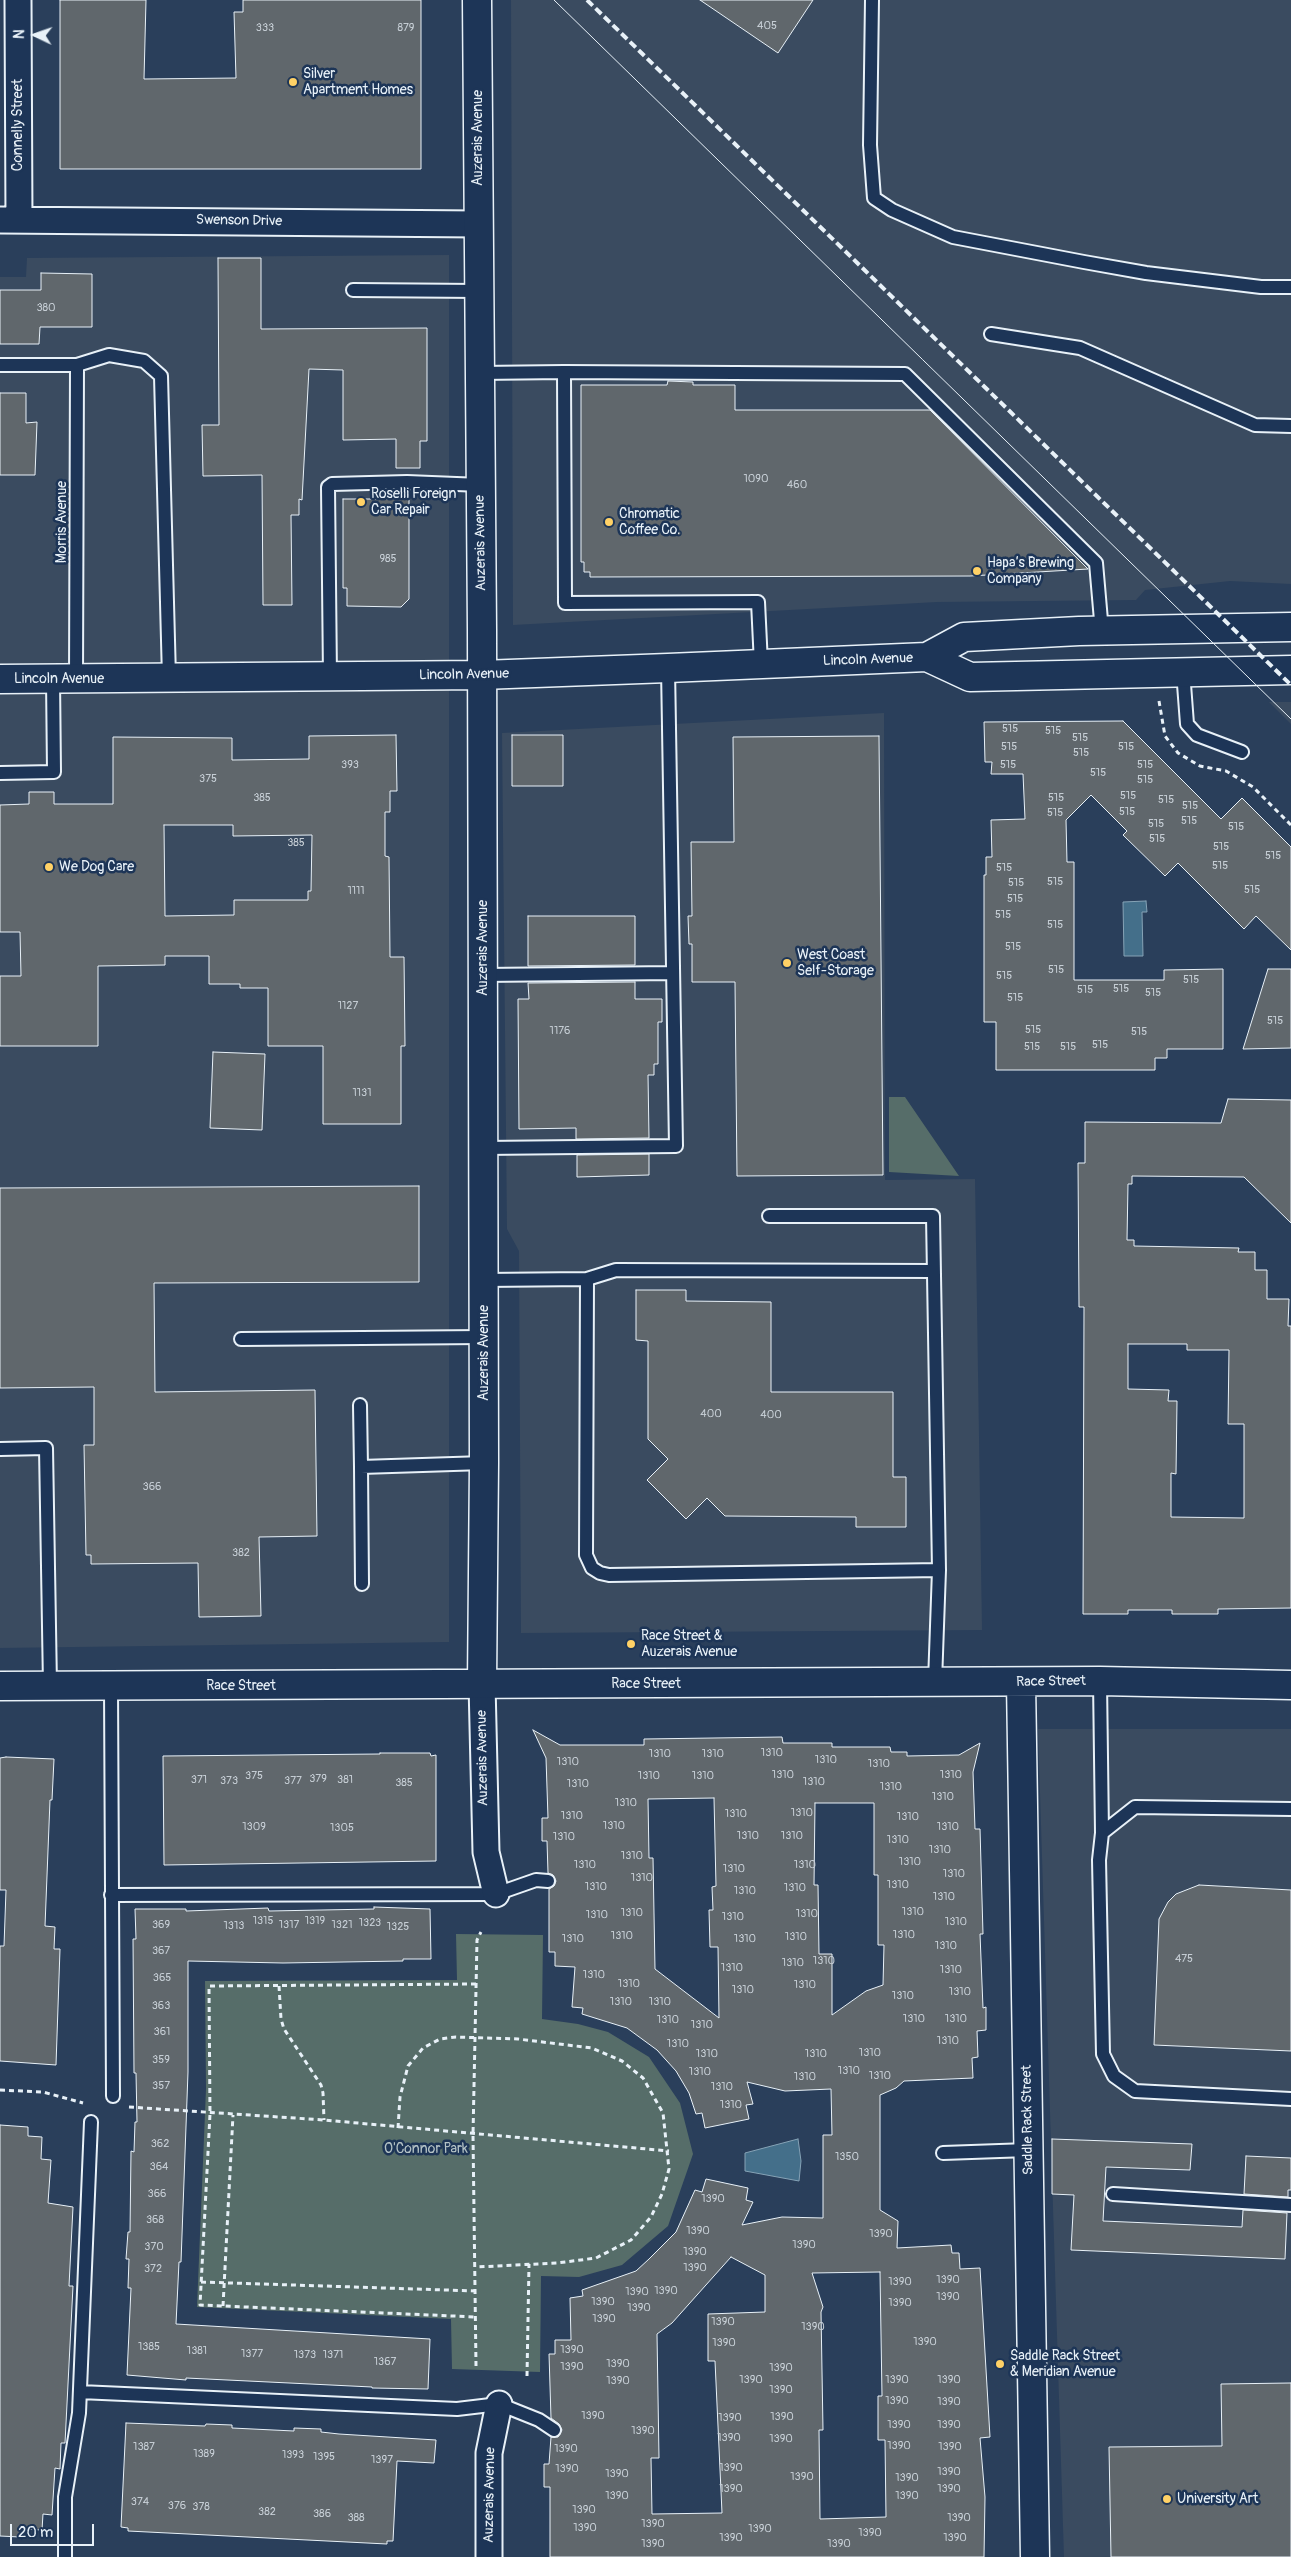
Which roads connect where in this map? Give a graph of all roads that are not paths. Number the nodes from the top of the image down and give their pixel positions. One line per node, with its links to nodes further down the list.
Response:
1 (18, 0): 4 (street, Connelly Street)
2 (478, 0): 5 (main road, Auzerais Avenue)
3 (872, 0): 6 (lane)
4 (9, 220): 5 (street, Swenson Drive)
5 (478, 224): 8 (main road, Auzerais Avenue)
6 (1291, 287)
7 (353, 290): 8 (lane)
8 (479, 291): 13 (main road, Auzerais Avenue)
9 (991, 334): 14 (lane)
10 (77, 365): 11 (lane); 25 (lane); 27 (lane, Morris Avenue)
11 (0, 366)
12 (564, 372): 13 (lane); 17 (lane); 19 (lane)
13 (480, 373): 15 (main road, Auzerais Avenue)
14 (1291, 426)
15 (480, 484): 23 (main road, Auzerais Avenue); 24 (lane)
16 (1291, 628): 17 (main road, Lincoln Avenue)
17 (1102, 632): 18 (main road, Lincoln Avenue)
18 (927, 657): 19 (main road, Lincoln Avenue); 22 (main road, Lincoln Avenue)
19 (761, 664): 20 (main road, Lincoln Avenue)
20 (668, 668): 23 (main road, Lincoln Avenue); 30 (lane)
21 (1291, 670): 22 (main road, Lincoln Avenue)
22 (1183, 671): 28 (lane)
23 (482, 675): 24 (main road, Lincoln Avenue); 31 (main road, Auzerais Avenue)
24 (330, 677): 25 (main road, Lincoln Avenue)
25 (169, 678): 27 (main road, Lincoln Avenue)
26 (0, 679): 27 (main road, Lincoln Avenue)
27 (65, 679): 29 (lane, Morris Avenue)
28 (1242, 752)
29 (0, 773)
30 (673, 973): 31 (lane); 32 (lane)
31 (483, 975): 32 (main road, Auzerais Avenue)
32 (483, 1148): 36 (main road, Auzerais Avenue)
33 (769, 1216): 34 (lane)
34 (934, 1271): 35 (lane); 43 (lane)
35 (587, 1279): 36 (lane); 43 (lane)
36 (483, 1280): 37 (main road, Auzerais Avenue)
37 (484, 1337): 38 (lane); 41 (main road, Auzerais Avenue)
38 (241, 1339)
39 (360, 1406): 42 (lane)
40 (0, 1449): 51 (lane)
41 (484, 1463): 42 (lane); 48 (main road, Auzerais Avenue)
42 (361, 1467): 44 (lane)
43 (939, 1570): 46 (lane)
44 (362, 1584)
45 (1100, 1681): 47 (main road, Race Street); 49 (main road, Race Street); 54 (lane)
46 (935, 1682): 47 (main road, Race Street); 48 (main road, Race Street)
47 (1021, 1682): 61 (main road, Saddle Rack Street)
48 (482, 1684): 52 (main road, Race Street); 56 (street, Auzerais Avenue)
49 (1291, 1685)
50 (0, 1686): 51 (main road, Race Street)
51 (50, 1686): 52 (main road, Race Street)
52 (111, 1686): 57 (lane)
53 (1291, 1809): 54 (lane)
54 (1102, 1833): 59 (lane)
55 (548, 1881): 56 (lane)
56 (496, 1894): 57 (lane)
57 (111, 1895): 58 (lane)
58 (113, 2096)
59 (1291, 2099)
60 (91, 2122): 65 (lane)
61 (1028, 2150): 62 (lane); 70 (main road, Saddle Rack Street)
62 (943, 2153)
63 (1112, 2194): 64 (lane)
64 (1291, 2205)
65 (80, 2392): 66 (lane); 68 (lane)
66 (499, 2404): 67 (lane); 69 (street, Auzerais Avenue)
67 (554, 2430)
68 (65, 2557)
69 (489, 2557)
70 (1035, 2557)

